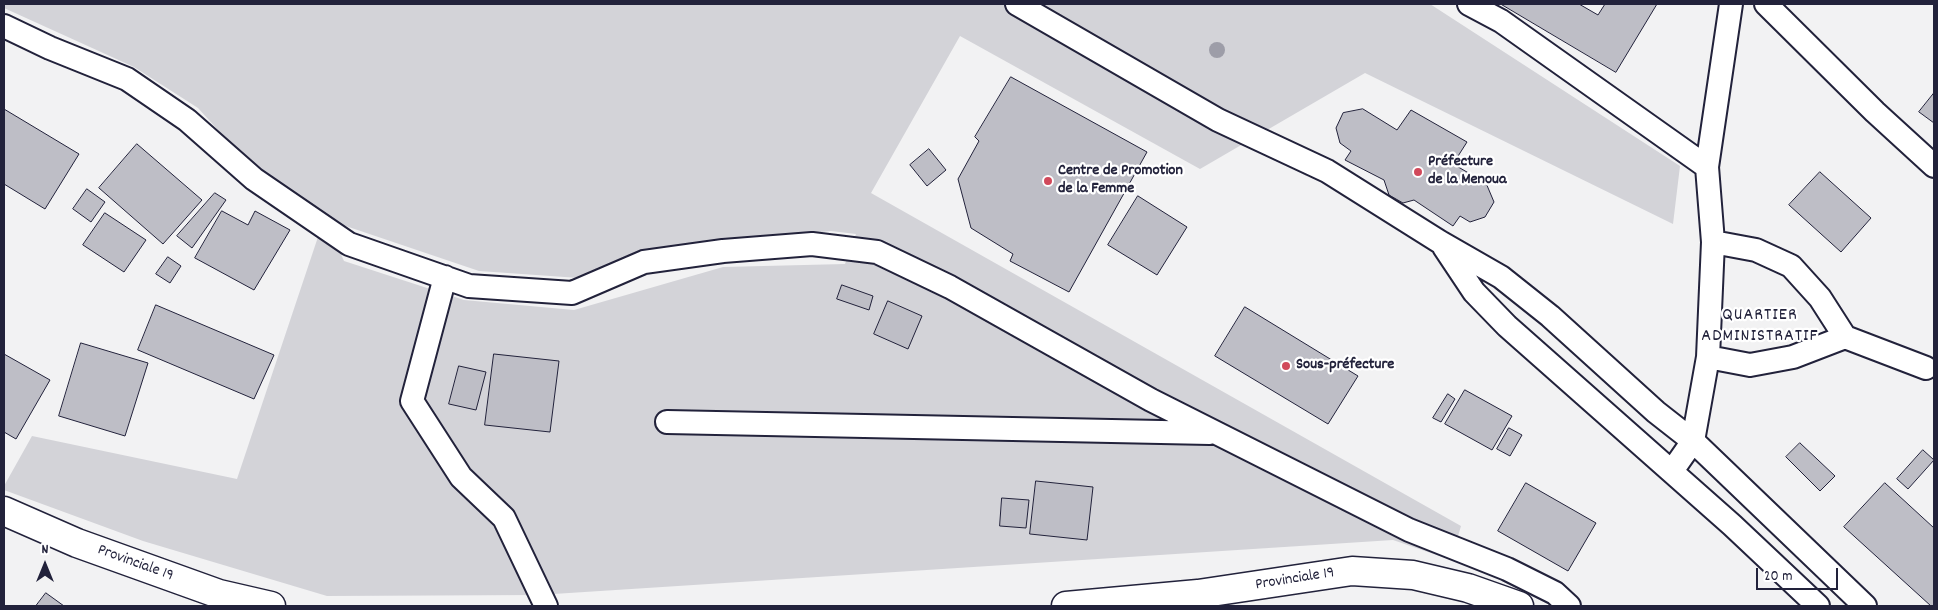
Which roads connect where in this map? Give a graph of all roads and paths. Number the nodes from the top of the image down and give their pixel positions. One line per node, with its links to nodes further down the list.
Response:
1 (1017, 4): 8 (street)
2 (1469, 4): 7 (street)
3 (1731, 4): 7 (street)
4 (1766, 4): 6 (street)
5 (4, 26): 10 (street)
6 (1934, 166)
7 (1707, 168): 9 (street)
8 (1440, 242): 16 (street); 17 (street)
9 (1713, 242): 11 (street); 12 (street)
10 (445, 277): 15 (street); 21 (street)
11 (1845, 337): 12 (street); 13 (street)
12 (1708, 357): 16 (street)
13 (1932, 369)
14 (666, 422): 15 (street)
15 (1216, 433): 24 (street)
16 (1693, 441): 17 (street); 26 (street)
17 (1672, 472): 25 (street)
18 (4, 511): 19 (main road, Provinciale 19)
19 (217, 600): 20 (main road, Provinciale 19)
20 (271, 606)
21 (546, 606)
22 (1066, 606): 23 (main road, Provinciale 19)
23 (1520, 606)
24 (1569, 606)
25 (1818, 606)
26 (1865, 606)

